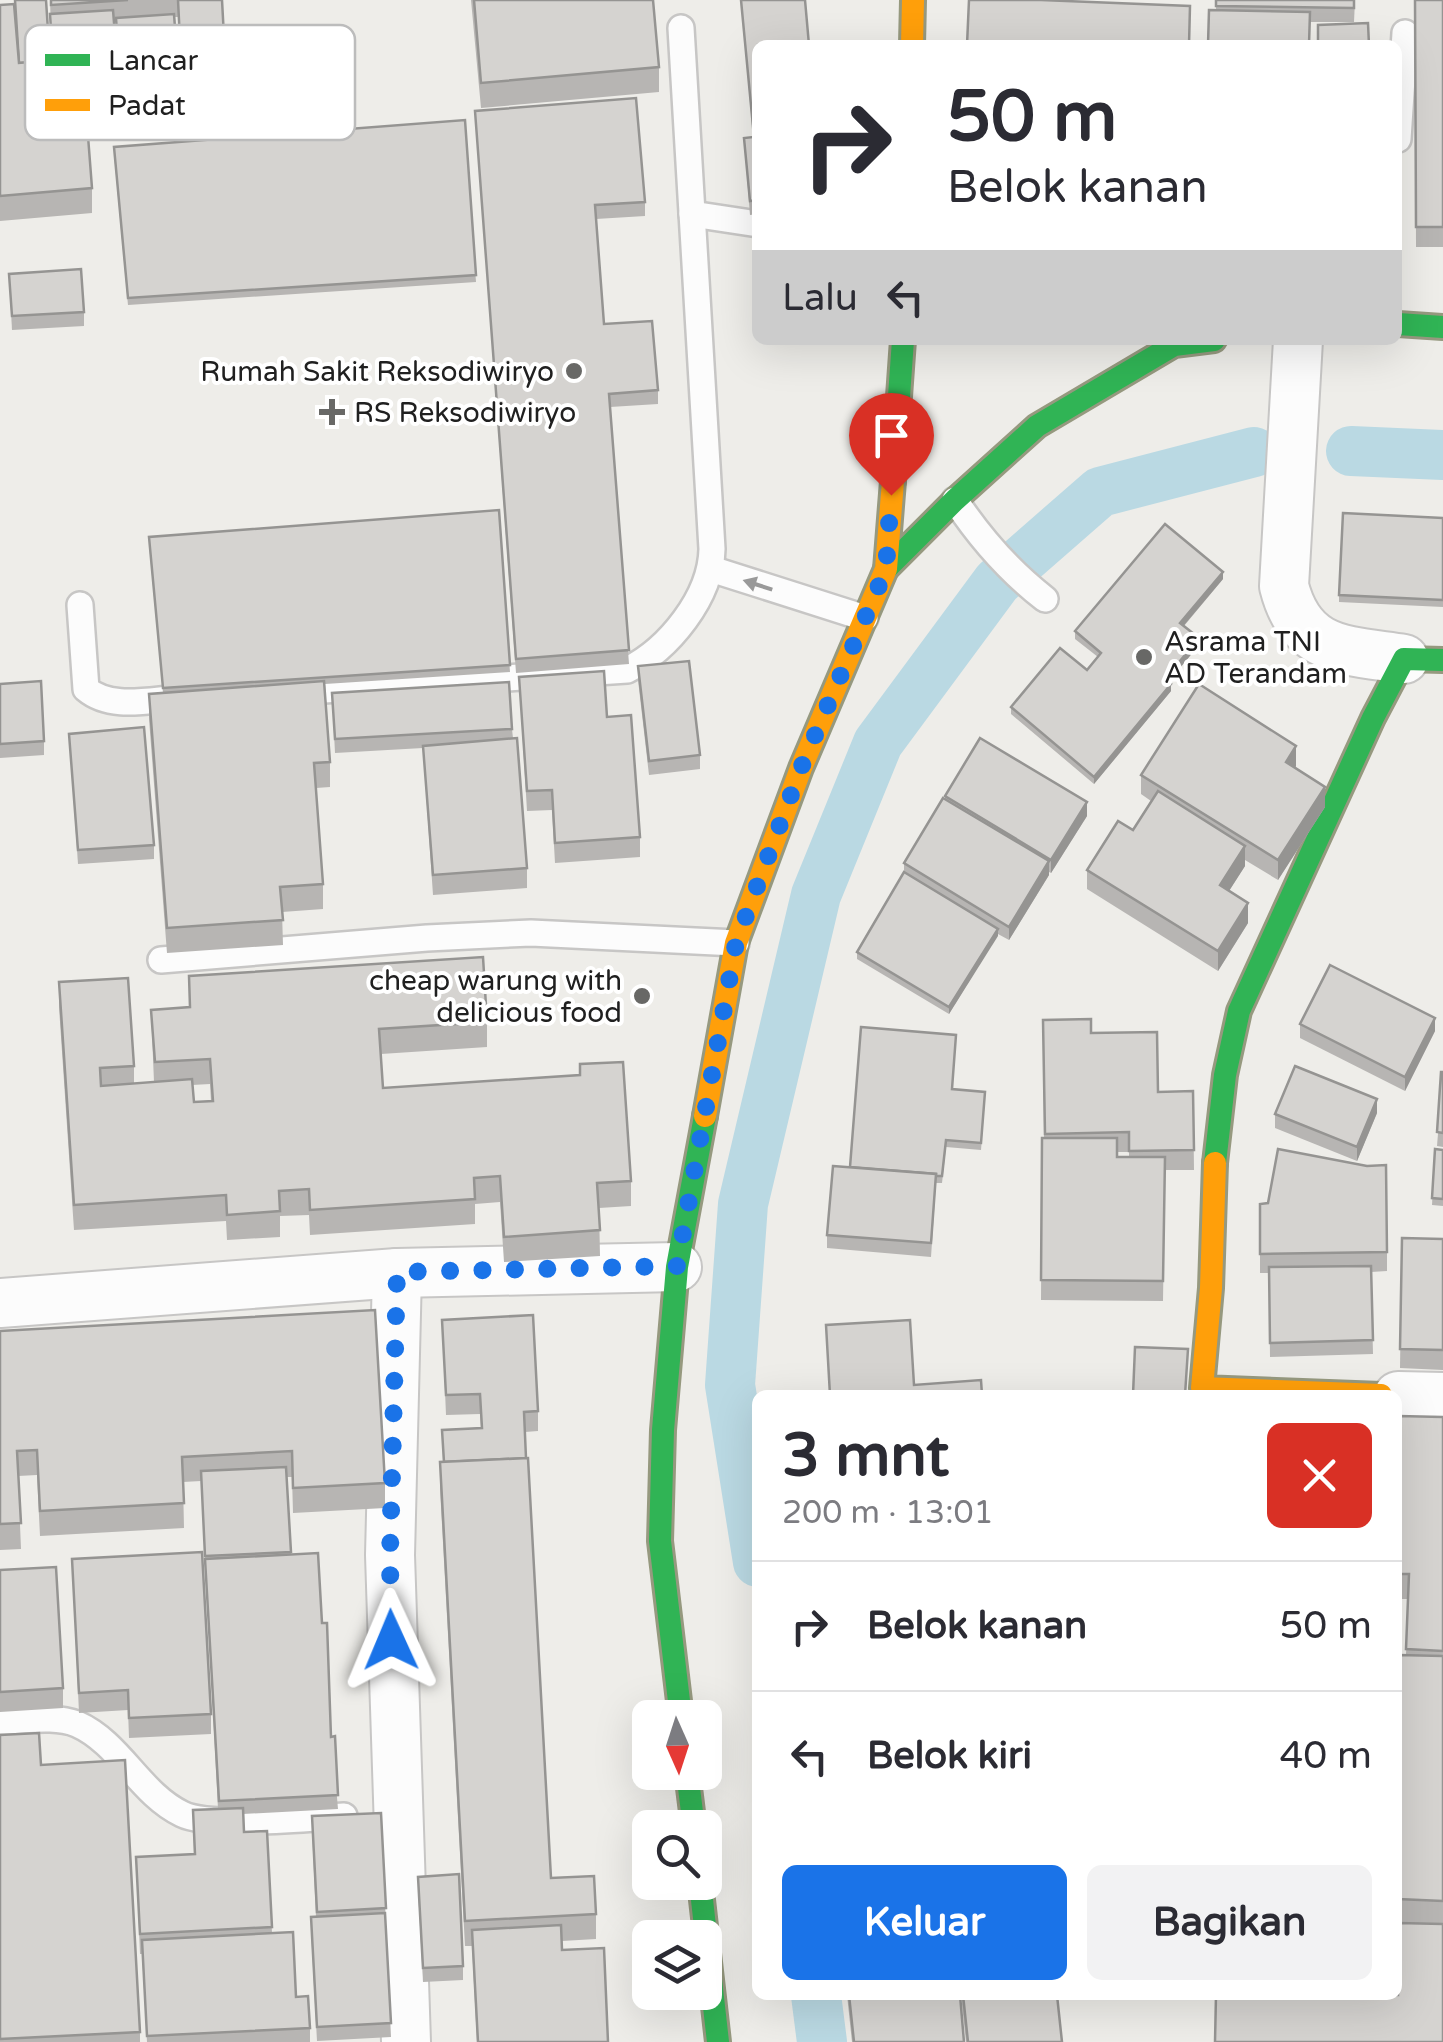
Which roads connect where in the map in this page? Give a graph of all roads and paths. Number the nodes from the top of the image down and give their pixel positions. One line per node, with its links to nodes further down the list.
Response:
1 (913, 0): 4 (main road)
2 (681, 28): 6 (lane)
3 (1405, 33): 5 (lane)
4 (912, 40)
5 (1402, 78)
6 (692, 214): 7 (lane); 14 (lane)
7 (752, 223)
8 (1402, 324): 9 (main road)
9 (1443, 327)
10 (903, 345): 15 (main road)
11 (1163, 345): 13 (main road)
12 (1298, 345): 19 (street)
13 (954, 500): 15 (main road); 16 (lane)
14 (711, 569): 18 (lane, one-way to 14); 20 (lane)
15 (886, 569): 18 (main road)
16 (1046, 600)
17 (80, 605): 21 (lane)
18 (865, 618): 22 (main road)
19 (1424, 660): 27 (main road)
20 (274, 693)
21 (214, 696)
22 (736, 943): 23 (lane); 24 (main road)
23 (162, 960)
24 (677, 1266): 25 (street); 30 (main road)
25 (397, 1272): 26 (street); 32 (street)
26 (0, 1303)
27 (1201, 1390)
28 (1402, 1396): 29 (street)
29 (1443, 1397)
30 (679, 1700)
31 (0, 1722): 32 (lane)
32 (381, 1815): 34 (street)
33 (702, 1900): 35 (main road)
34 (406, 2042)
35 (718, 2042)

